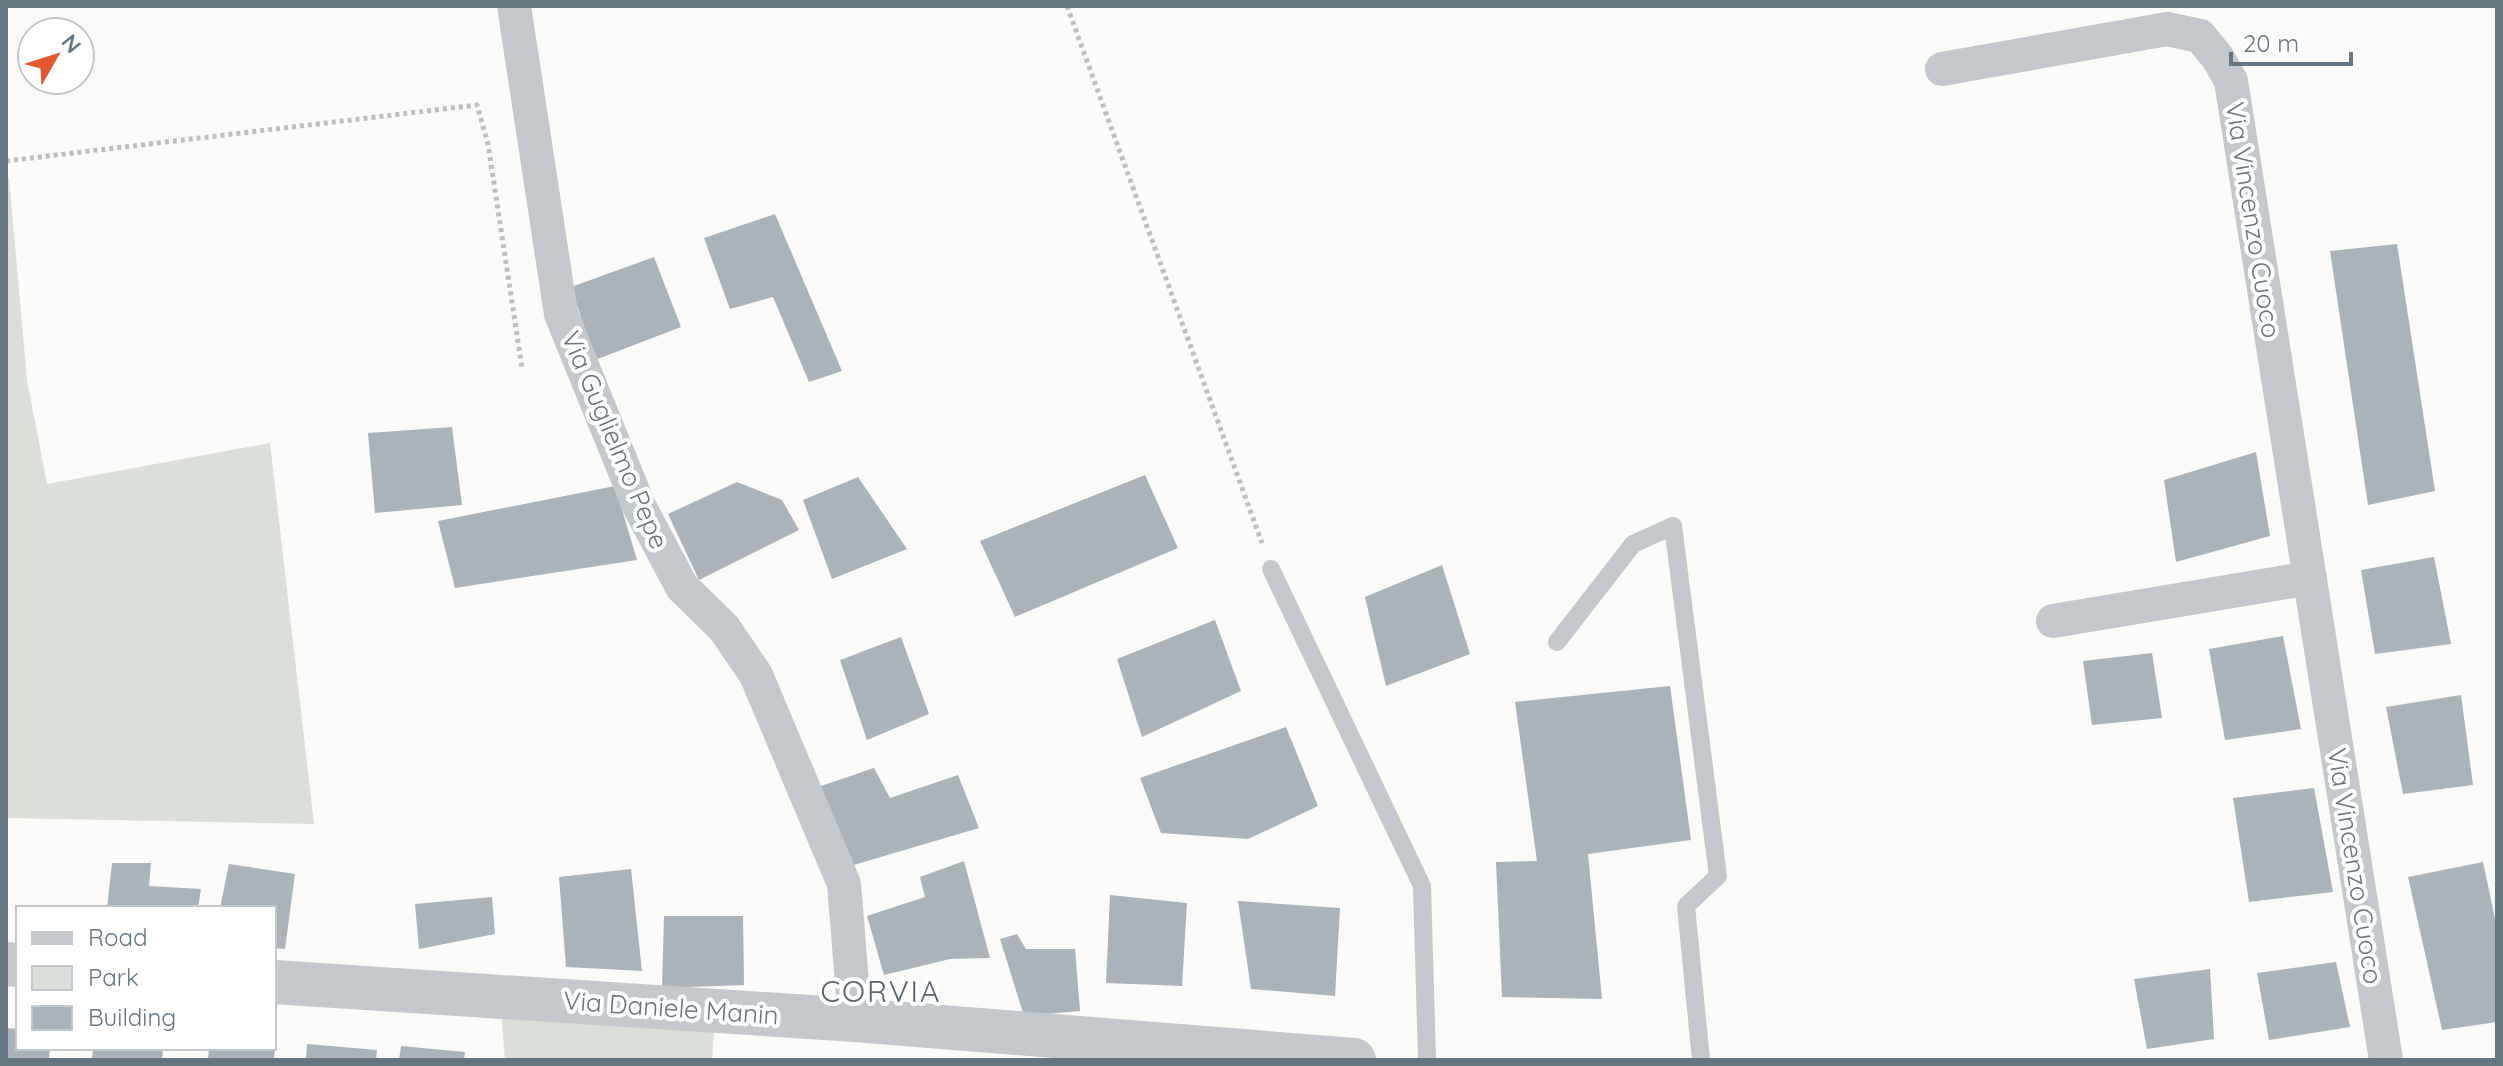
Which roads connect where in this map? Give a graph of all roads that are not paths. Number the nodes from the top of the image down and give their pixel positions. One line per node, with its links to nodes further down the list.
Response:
1 (514, 6): 8 (street, Via Guglielmo Pepe)
2 (1942, 69): 4 (street, Via Vincenzo Cuoco)
3 (1271, 569): 10 (lane)
4 (2310, 578): 5 (street); 12 (street, Via Vincenzo Cuoco)
5 (2053, 621)
6 (1557, 642): 11 (lane)
7 (276, 982): 8 (street, Via Daniele Manin)
8 (855, 1020): 9 (street, Via Daniele Manin)
9 (1354, 1060)
10 (1427, 1060)
11 (1701, 1060)
12 (2386, 1060)

